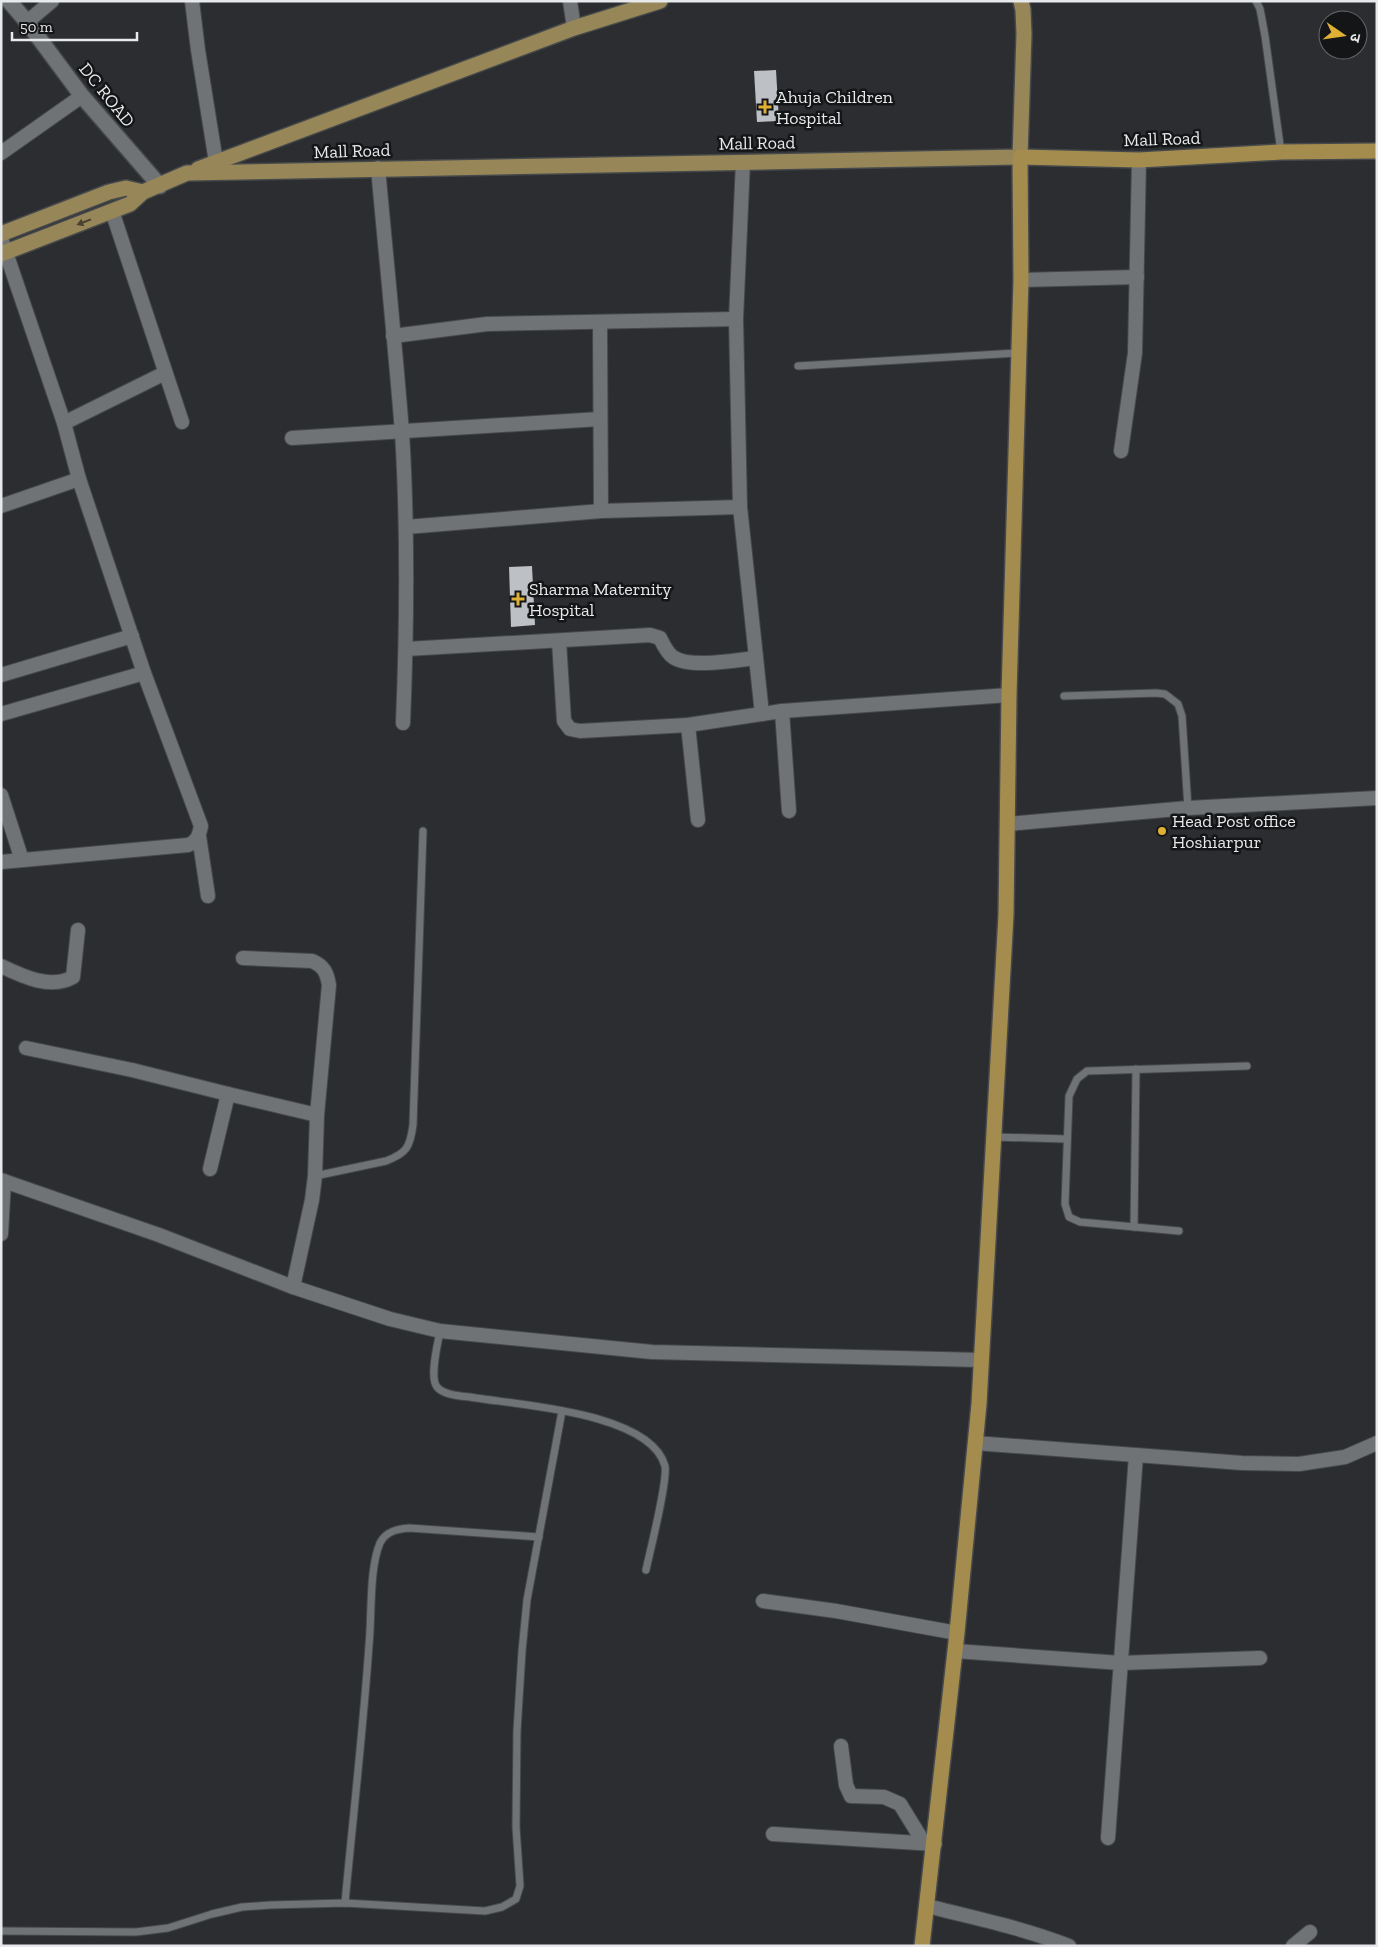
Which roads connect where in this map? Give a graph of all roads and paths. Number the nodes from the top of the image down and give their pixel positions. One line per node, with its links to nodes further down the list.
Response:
1 (9, 1): 8 (street, DC ROAD)
2 (52, 1): 8 (street)
3 (192, 1): 16 (street)
4 (570, 1): 9 (street)
5 (1021, 1): 14 (main road)
6 (1256, 1): 12 (lane)
7 (657, 2): 9 (main road)
8 (27, 22): 10 (street, DC ROAD)
9 (574, 28): 16 (main road)
10 (82, 96): 13 (street); 20 (street, DC ROAD)
11 (1377, 151): 12 (highway, Mall Road)
12 (1281, 152): 15 (highway, Mall Road)
13 (1, 153)
14 (1020, 157): 15 (highway, Mall Road); 17 (main road, Mall Road); 26 (highway)
15 (1139, 160): 25 (street)
16 (216, 162): 19 (main road)
17 (743, 162): 18 (main road, Mall Road); 27 (street)
18 (378, 168): 19 (main road, Mall Road); 29 (street)
19 (187, 173): 20 (main road, Mall Road)
20 (160, 186): 21 (main road, Mall Road)
21 (143, 192): 22 (main road, Mall Road); 23 (main road, Mall Road)
22 (112, 211): 24 (main road, Mall Road, one-way to 24); 32 (street)
23 (1, 236): 24 (street)
24 (4, 253): 35 (street)
25 (1137, 277): 26 (street); 38 (street)
26 (1020, 280): 30 (highway)
27 (736, 319): 28 (street); 41 (street)
28 (600, 322): 29 (street); 33 (street)
29 (393, 336): 36 (street)
30 (1017, 353): 31 (lane); 50 (highway)
31 (798, 366)
32 (165, 373): 34 (street); 35 (street)
33 (600, 419): 36 (street); 42 (street)
34 (182, 422)
35 (64, 423): 39 (street)
36 (402, 432): 37 (street); 43 (street)
37 (292, 438)
38 (1121, 451)
39 (79, 479): 40 (street); 44 (street)
40 (1, 506)
41 (740, 507): 42 (street); 47 (street)
42 (601, 511): 43 (street)
43 (406, 527): 46 (street)
44 (132, 636): 48 (street); 49 (street)
45 (559, 641): 46 (street); 47 (street); 56 (street)
46 (406, 649): 55 (street)
47 (756, 658): 54 (street)
48 (144, 673): 53 (street); 64 (street)
49 (1, 675)
50 (1008, 695): 52 (street); 62 (highway)
51 (1064, 696): 59 (lane)
52 (782, 711): 54 (street); 60 (street)
53 (1, 714)
54 (762, 714): 56 (street)
55 (402, 723)
56 (688, 725): 61 (street)
57 (1, 795): 65 (street)
58 (1377, 798): 59 (street)
59 (1188, 808): 62 (street)
60 (790, 811)
61 (698, 820)
62 (1008, 824): 76 (highway)
63 (423, 831): 79 (lane)
64 (199, 836): 65 (street); 67 (street)
65 (22, 860): 66 (street)
66 (1, 862)
67 (208, 896)
68 (78, 930): 70 (street)
69 (243, 958): 75 (street)
70 (1, 966)
71 (26, 1048): 74 (street)
72 (1247, 1066): 73 (lane)
73 (1136, 1069): 77 (lane); 81 (lane)
74 (228, 1094): 75 (street); 78 (street)
75 (317, 1115): 79 (street)
76 (993, 1137): 77 (lane); 86 (highway)
77 (1067, 1139): 81 (lane)
78 (210, 1169)
79 (315, 1176): 84 (street)
80 (3, 1180): 83 (street); 84 (street)
81 (1134, 1227): 82 (lane)
82 (1179, 1231)
83 (1, 1234)
84 (293, 1287): 85 (street)
85 (440, 1331): 86 (street); 87 (lane)
86 (981, 1360): 89 (highway)
87 (562, 1411): 91 (lane); 92 (lane)
88 (1377, 1443): 90 (street)
89 (975, 1444): 90 (street); 94 (highway)
90 (1136, 1455): 97 (street)
91 (539, 1537): 102 (lane); 102 (lane)
92 (646, 1570)
93 (764, 1601): 94 (street)
94 (957, 1633): 95 (highway)
95 (955, 1651): 97 (street); 101 (highway)
96 (1260, 1658): 97 (street)
97 (1121, 1663): 100 (street)
98 (841, 1746): 101 (street)
99 (773, 1834): 101 (street)
100 (1108, 1838)
101 (929, 1843): 103 (highway)
102 (345, 1903): 104 (lane)
103 (927, 1906): 106 (highway); 107 (street)
104 (1, 1931)
105 (1310, 1932): 108 (street)
106 (922, 1946)
107 (1069, 1946)
108 (1293, 1946)

